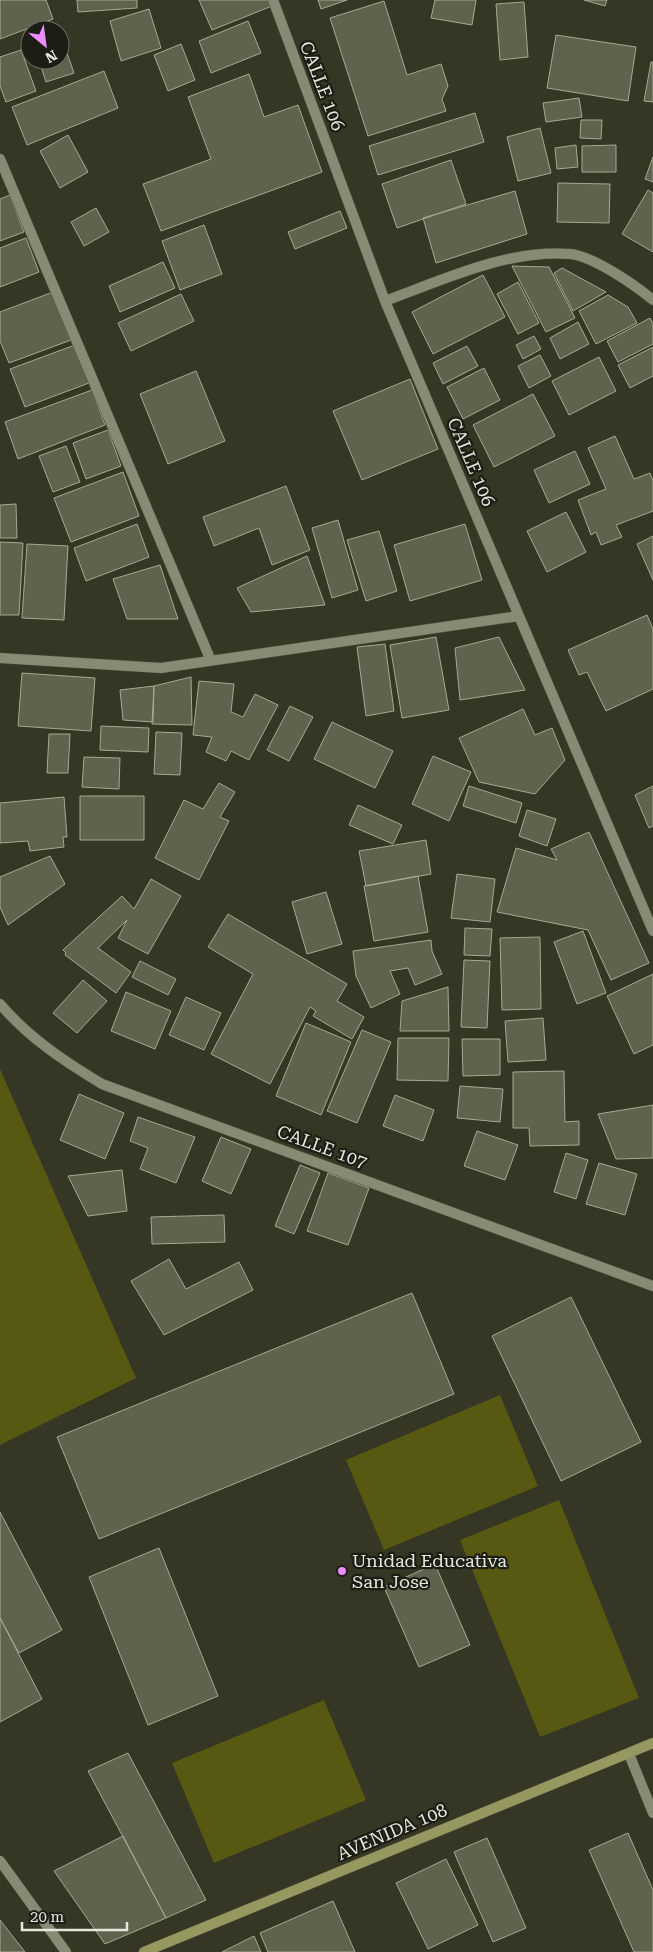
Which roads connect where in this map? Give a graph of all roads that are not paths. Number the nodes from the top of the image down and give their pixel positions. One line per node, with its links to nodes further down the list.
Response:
1 (273, 0): 4 (street, CALLE 106)
2 (0, 159): 7 (street)
3 (653, 300): 4 (street)
4 (385, 301): 5 (street, CALLE 106)
5 (519, 616): 7 (street); 8 (street, CALLE 106)
6 (0, 658): 7 (street)
7 (211, 661)
8 (653, 931)
9 (0, 1004): 10 (street, CALLE 107)
10 (653, 1286)
11 (653, 1743): 12 (street, AVENIDA 108)
12 (629, 1754): 13 (street); 16 (street, AVENIDA 108)
13 (653, 1813)
14 (0, 1861): 15 (street)
15 (66, 1952)
16 (144, 1952)

